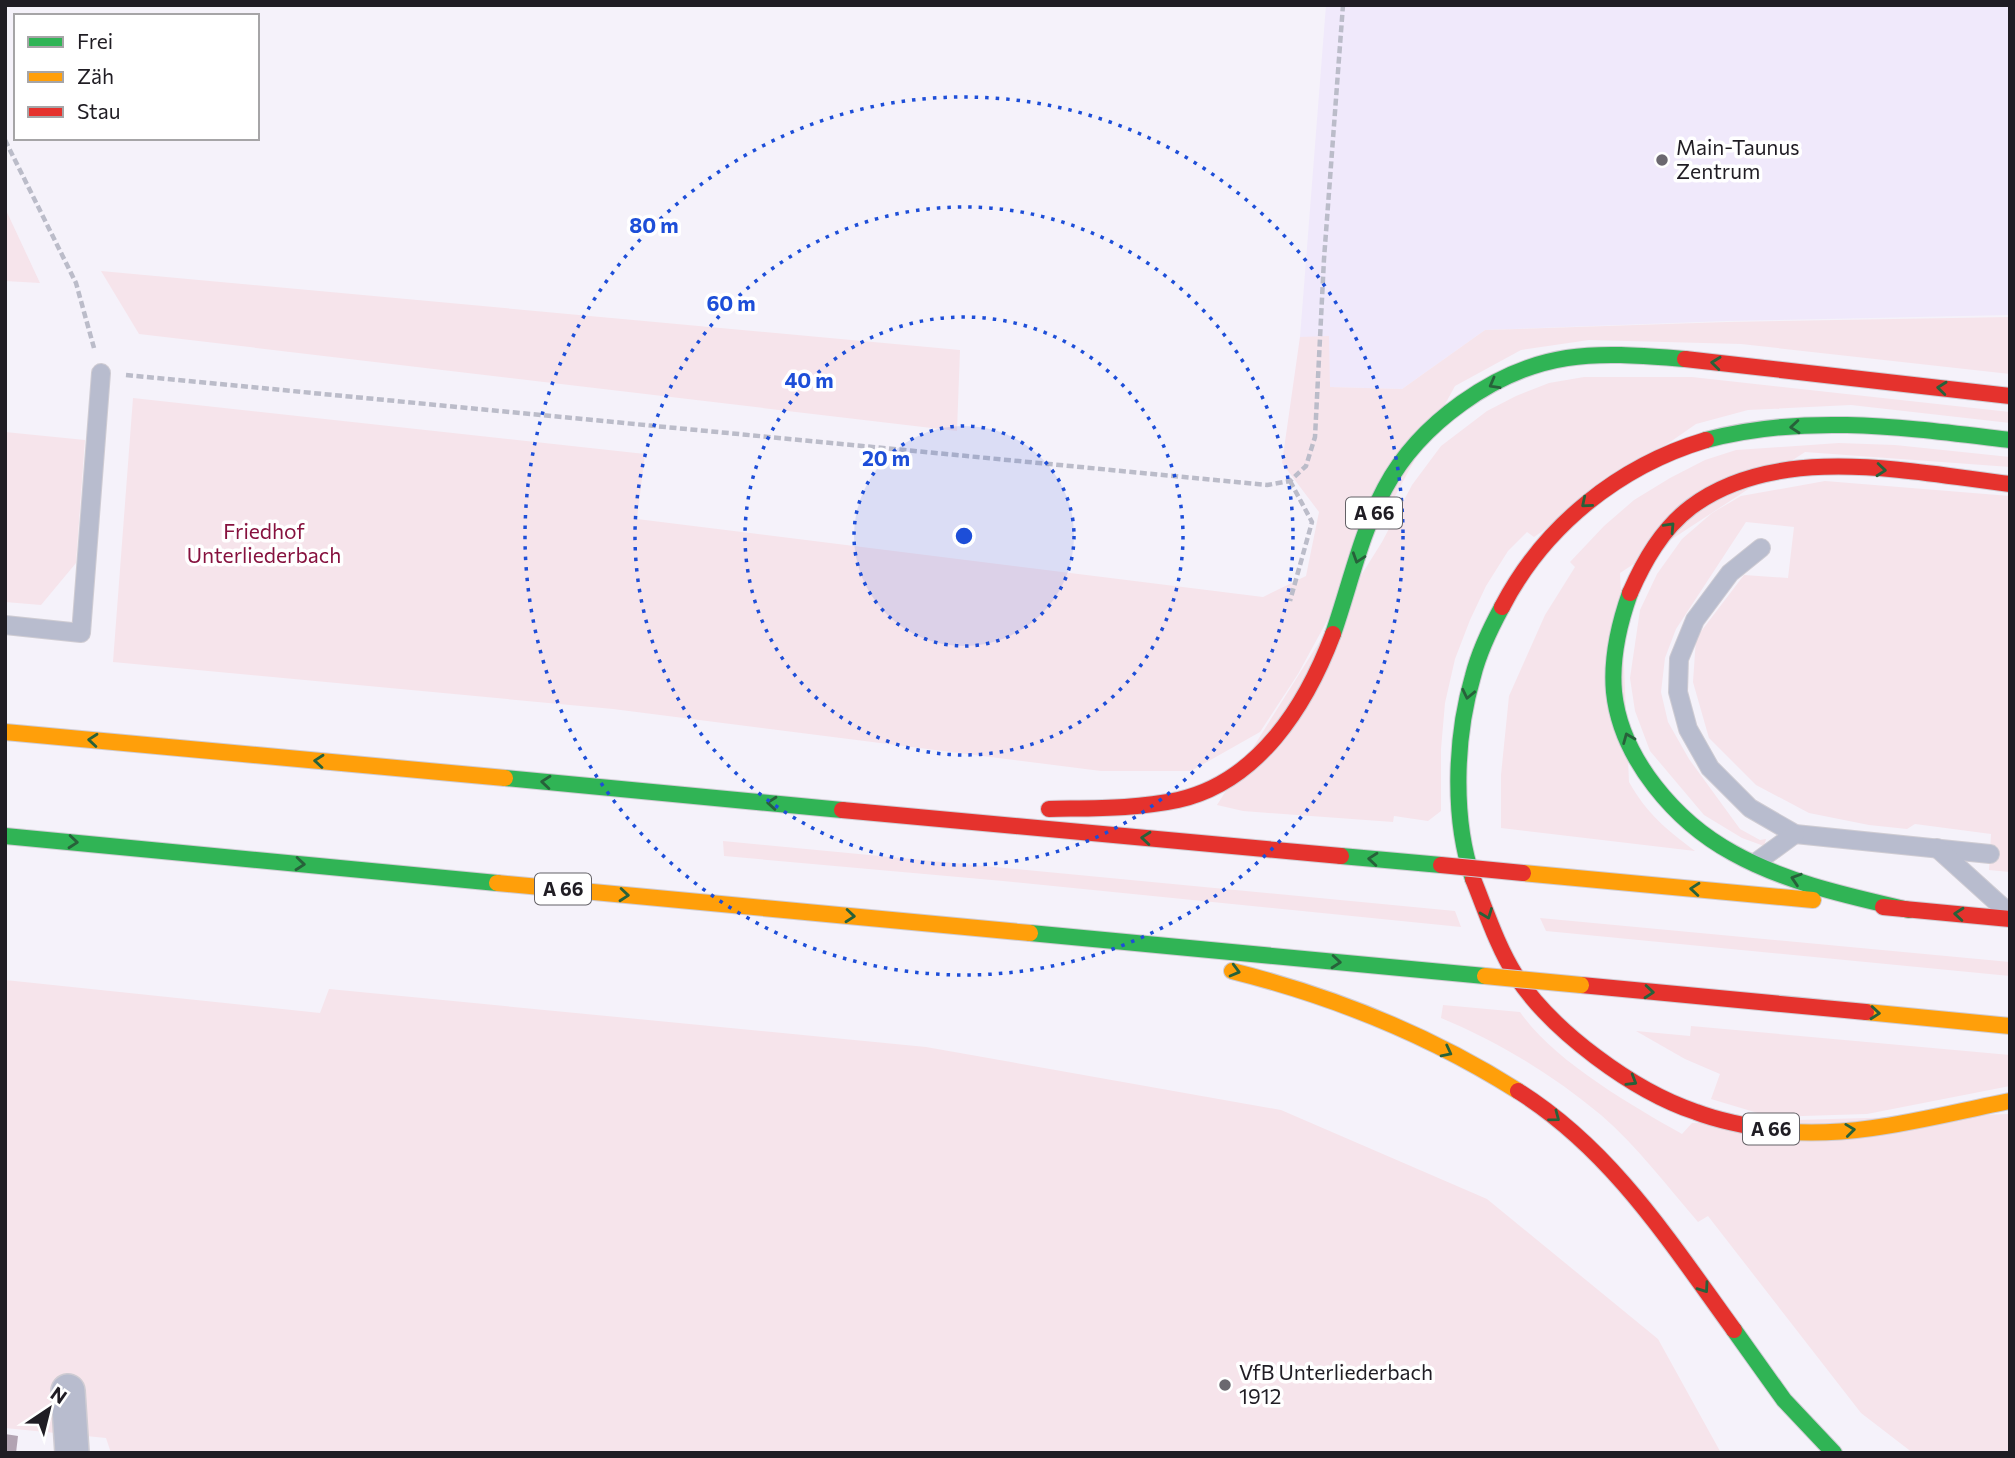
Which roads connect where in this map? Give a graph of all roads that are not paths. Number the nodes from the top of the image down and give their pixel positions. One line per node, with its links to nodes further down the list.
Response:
1 (101, 373): 6 (lane)
2 (2010, 396): 9 (highway, A 66, one-way to 9)
3 (2010, 440): 20 (highway, A 66, one-way to 20)
4 (2010, 484): 15 (highway, one-way to 4)
5 (1761, 548): 11 (lane)
6 (5, 625)
7 (5, 732): 10 (highway, one-way to 7)
8 (999, 809): 10 (highway)
9 (1039, 809)
10 (840, 810): 16 (highway, one-way to 10, bridge)
11 (1795, 834): 13 (lane); 15 (lane)
12 (5, 836): 18 (highway, A 66, one-way to 18)
13 (1937, 848): 14 (lane); 17 (lane)
14 (1990, 854)
15 (1754, 864): 16 (highway, one-way to 15)
16 (1909, 910): 17 (highway, one-way to 16)
17 (2010, 917)
18 (1121, 942): 19 (highway, A 66, one-way to 19, bridge); 23 (highway, one-way to 23)
19 (2010, 1026)
20 (2010, 1101)
21 (68, 1391): 22 (street)
22 (72, 1453)
23 (1834, 1453)

